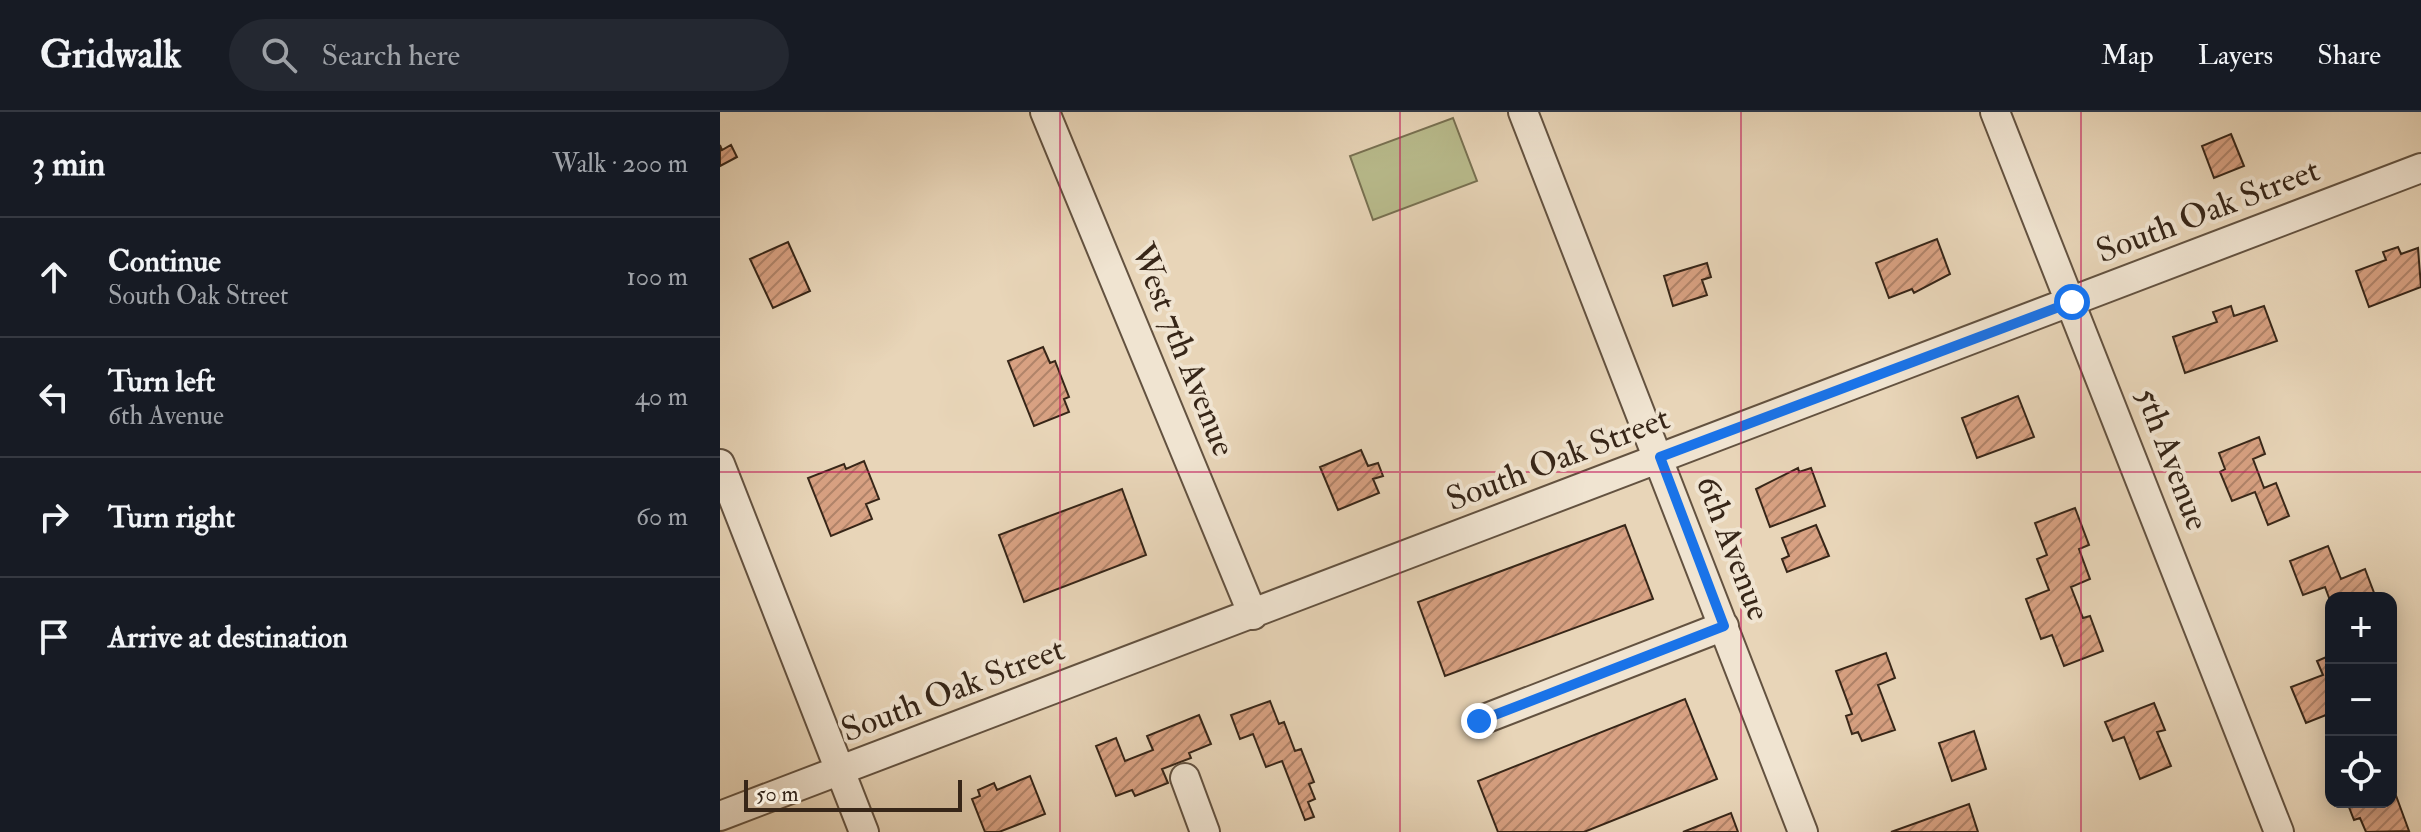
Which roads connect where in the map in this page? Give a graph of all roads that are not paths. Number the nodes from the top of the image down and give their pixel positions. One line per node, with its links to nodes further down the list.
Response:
1 (1045, 112): 8 (street, West 7th Avenue)
2 (1523, 112): 6 (street, 6th Avenue)
3 (1995, 112): 5 (street, 5th Avenue)
4 (2421, 168): 5 (street, South Oak Street)
5 (2072, 302): 6 (street, South Oak Street); 17 (street, 5th Avenue)
6 (1660, 457): 8 (street, South Oak Street); 9 (street, 6th Avenue)
7 (720, 464): 11 (street)
8 (1253, 615): 11 (street, South Oak Street)
9 (1724, 626): 10 (street); 16 (street, 6th Avenue)
10 (1479, 721)
11 (840, 771): 13 (street, South Oak Street); 14 (street)
12 (1185, 778): 15 (street)
13 (720, 816)
14 (864, 832)
15 (1205, 832)
16 (1803, 832)
17 (2279, 832)

